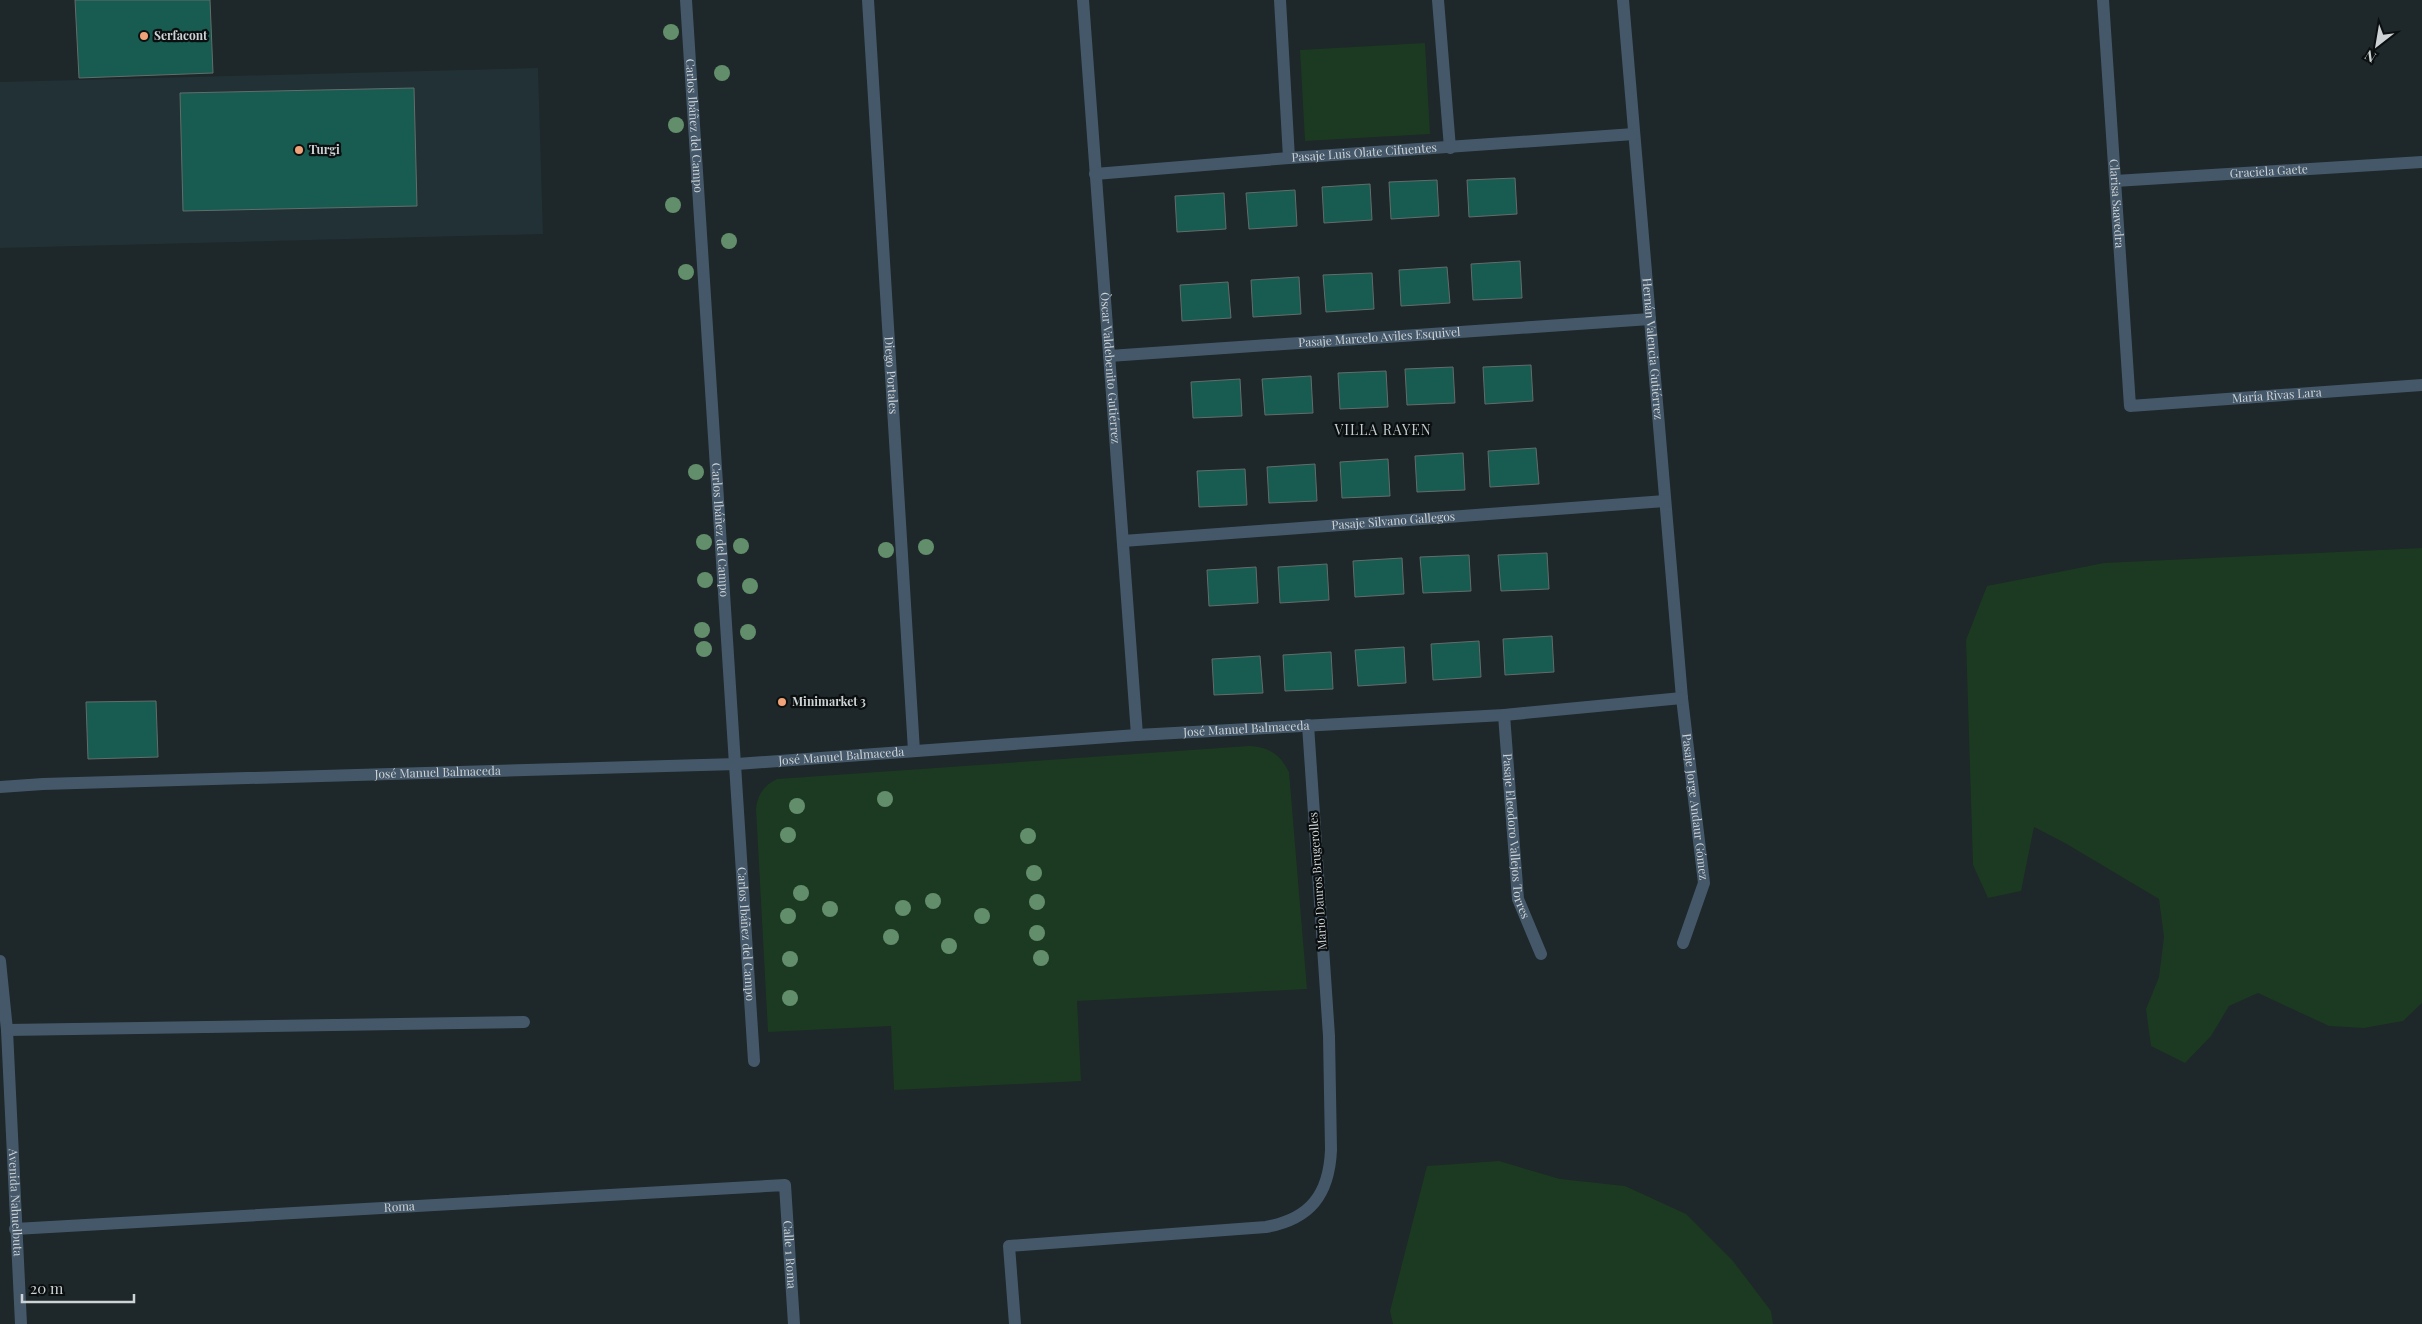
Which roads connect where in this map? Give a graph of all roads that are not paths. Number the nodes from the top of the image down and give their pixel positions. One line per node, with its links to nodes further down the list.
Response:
1 (686, 0): 25 (street, Carlos Ibáñez del Campo)
2 (868, 0): 24 (street, Diego Portales)
3 (1083, 0): 12 (street, Òscar Valdebenito Gutiérrez)
4 (1280, 0): 10 (street)
5 (1438, 0): 9 (street)
6 (1623, 0): 8 (street, Hernán Valencia Gutiérrez)
7 (2103, 0): 13 (street, Clarisa Saavedra)
8 (1634, 134): 9 (street, Pasaje Luis Olate Cifuentes); 14 (street, Hernán Valencia Gutiérrez)
9 (1450, 148): 10 (street, Pasaje Luis Olate Cifuentes)
10 (1289, 158): 12 (street, Pasaje Luis Olate Cifuentes)
11 (2422, 162): 13 (street, Graciela Gaete)
12 (1096, 174): 15 (street, Òscar Valdebenito Gutiérrez)
13 (2115, 181): 17 (street, Clarisa Saavedra)
14 (1650, 319): 15 (street, Pasaje Marcelo Aviles Esquivel); 18 (street, Hernán Valencia Gutiérrez)
15 (1109, 356): 19 (street, Òscar Valdebenito Gutiérrez)
16 (2422, 385): 17 (street, María Rivas Lara)
17 (2130, 406)
18 (1664, 501): 19 (street, Pasaje Silvano Gallegos); 20 (street, Hernán Valencia Gutiérrez)
19 (1123, 541): 23 (street, Òscar Valdebenito Gutiérrez)
20 (1682, 698): 21 (street, José Manuel Balmaceda); 27 (street, Pasaje Jorge Andaur Gómez)
21 (1504, 715): 22 (street, José Manuel Balmaceda); 28 (street, Pasaje Eleodoro Vallejos Torres)
22 (1308, 725): 23 (street, José Manuel Balmaceda); 37 (street, Mario Dauros Brugerolles)
23 (1137, 735): 24 (street, José Manuel Balmaceda)
24 (914, 751): 25 (street, José Manuel Balmaceda)
25 (736, 764): 26 (street, José Manuel Balmaceda); 32 (street, Carlos Ibáñez del Campo)
26 (0, 787)
27 (1684, 943)
28 (1541, 954)
29 (0, 961): 31 (street, Avenida Nahuelbuta)
30 (524, 1022): 31 (street)
31 (7, 1030): 34 (street, Avenida Nahuelbuta)
32 (754, 1061)
33 (785, 1185): 34 (street, Roma); 36 (street, Calle 1 Roma)
34 (15, 1230): 35 (street, Avenida Nahuelbuta)
35 (21, 1324)
36 (794, 1324)
37 (1015, 1324)

